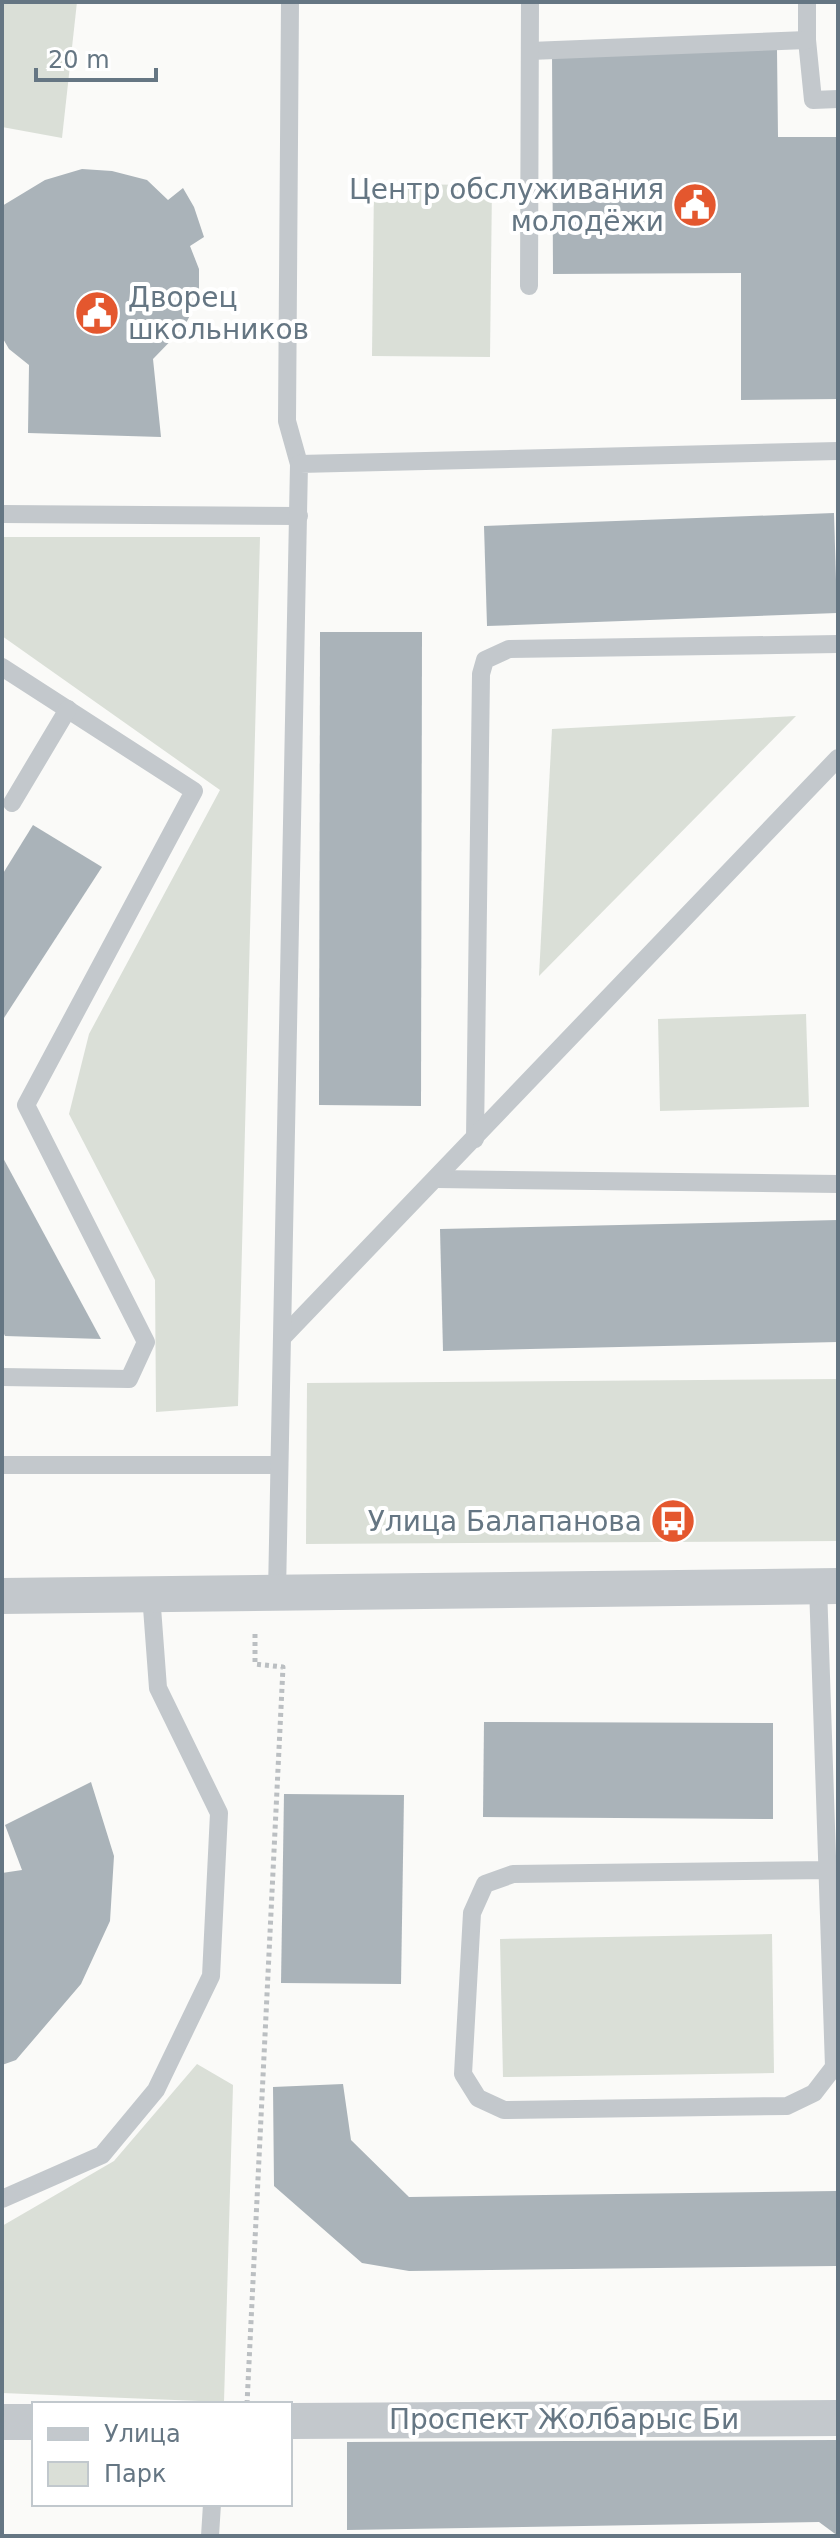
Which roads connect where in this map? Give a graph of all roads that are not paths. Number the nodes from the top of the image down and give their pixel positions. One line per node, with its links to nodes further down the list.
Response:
1 (290, 2): 9 (lane)
2 (530, 2): 5 (lane)
3 (807, 2): 4 (lane)
4 (807, 40): 5 (lane); 6 (lane)
5 (530, 51): 7 (lane)
6 (838, 99)
7 (529, 286)
8 (838, 451): 9 (lane)
9 (299, 464): 11 (lane)
10 (2, 514): 11 (lane)
11 (299, 516): 20 (lane)
12 (838, 644): 17 (lane)
13 (2, 667): 14 (lane)
14 (68, 709): 16 (lane); 21 (lane)
15 (838, 758): 17 (lane)
16 (12, 803)
17 (475, 1139): 18 (lane)
18 (437, 1179): 19 (lane); 20 (lane)
19 (838, 1184)
20 (282, 1338): 23 (lane)
21 (2, 1377)
22 (2, 1465): 23 (lane)
23 (279, 1465): 25 (lane)
24 (828, 1586): 25 (street); 28 (lane)
25 (265, 1593): 26 (street)
26 (151, 1594): 27 (street); 29 (lane)
27 (2, 1596)
28 (830, 1870): 28 (lane)
29 (2, 2199)
30 (838, 2418): 31 (street, Проспект Жолбарыс Би)
31 (292, 2421)
32 (2, 2422): 33 (street)
33 (32, 2422)
34 (212, 2506): 35 (lane)
35 (210, 2536)

